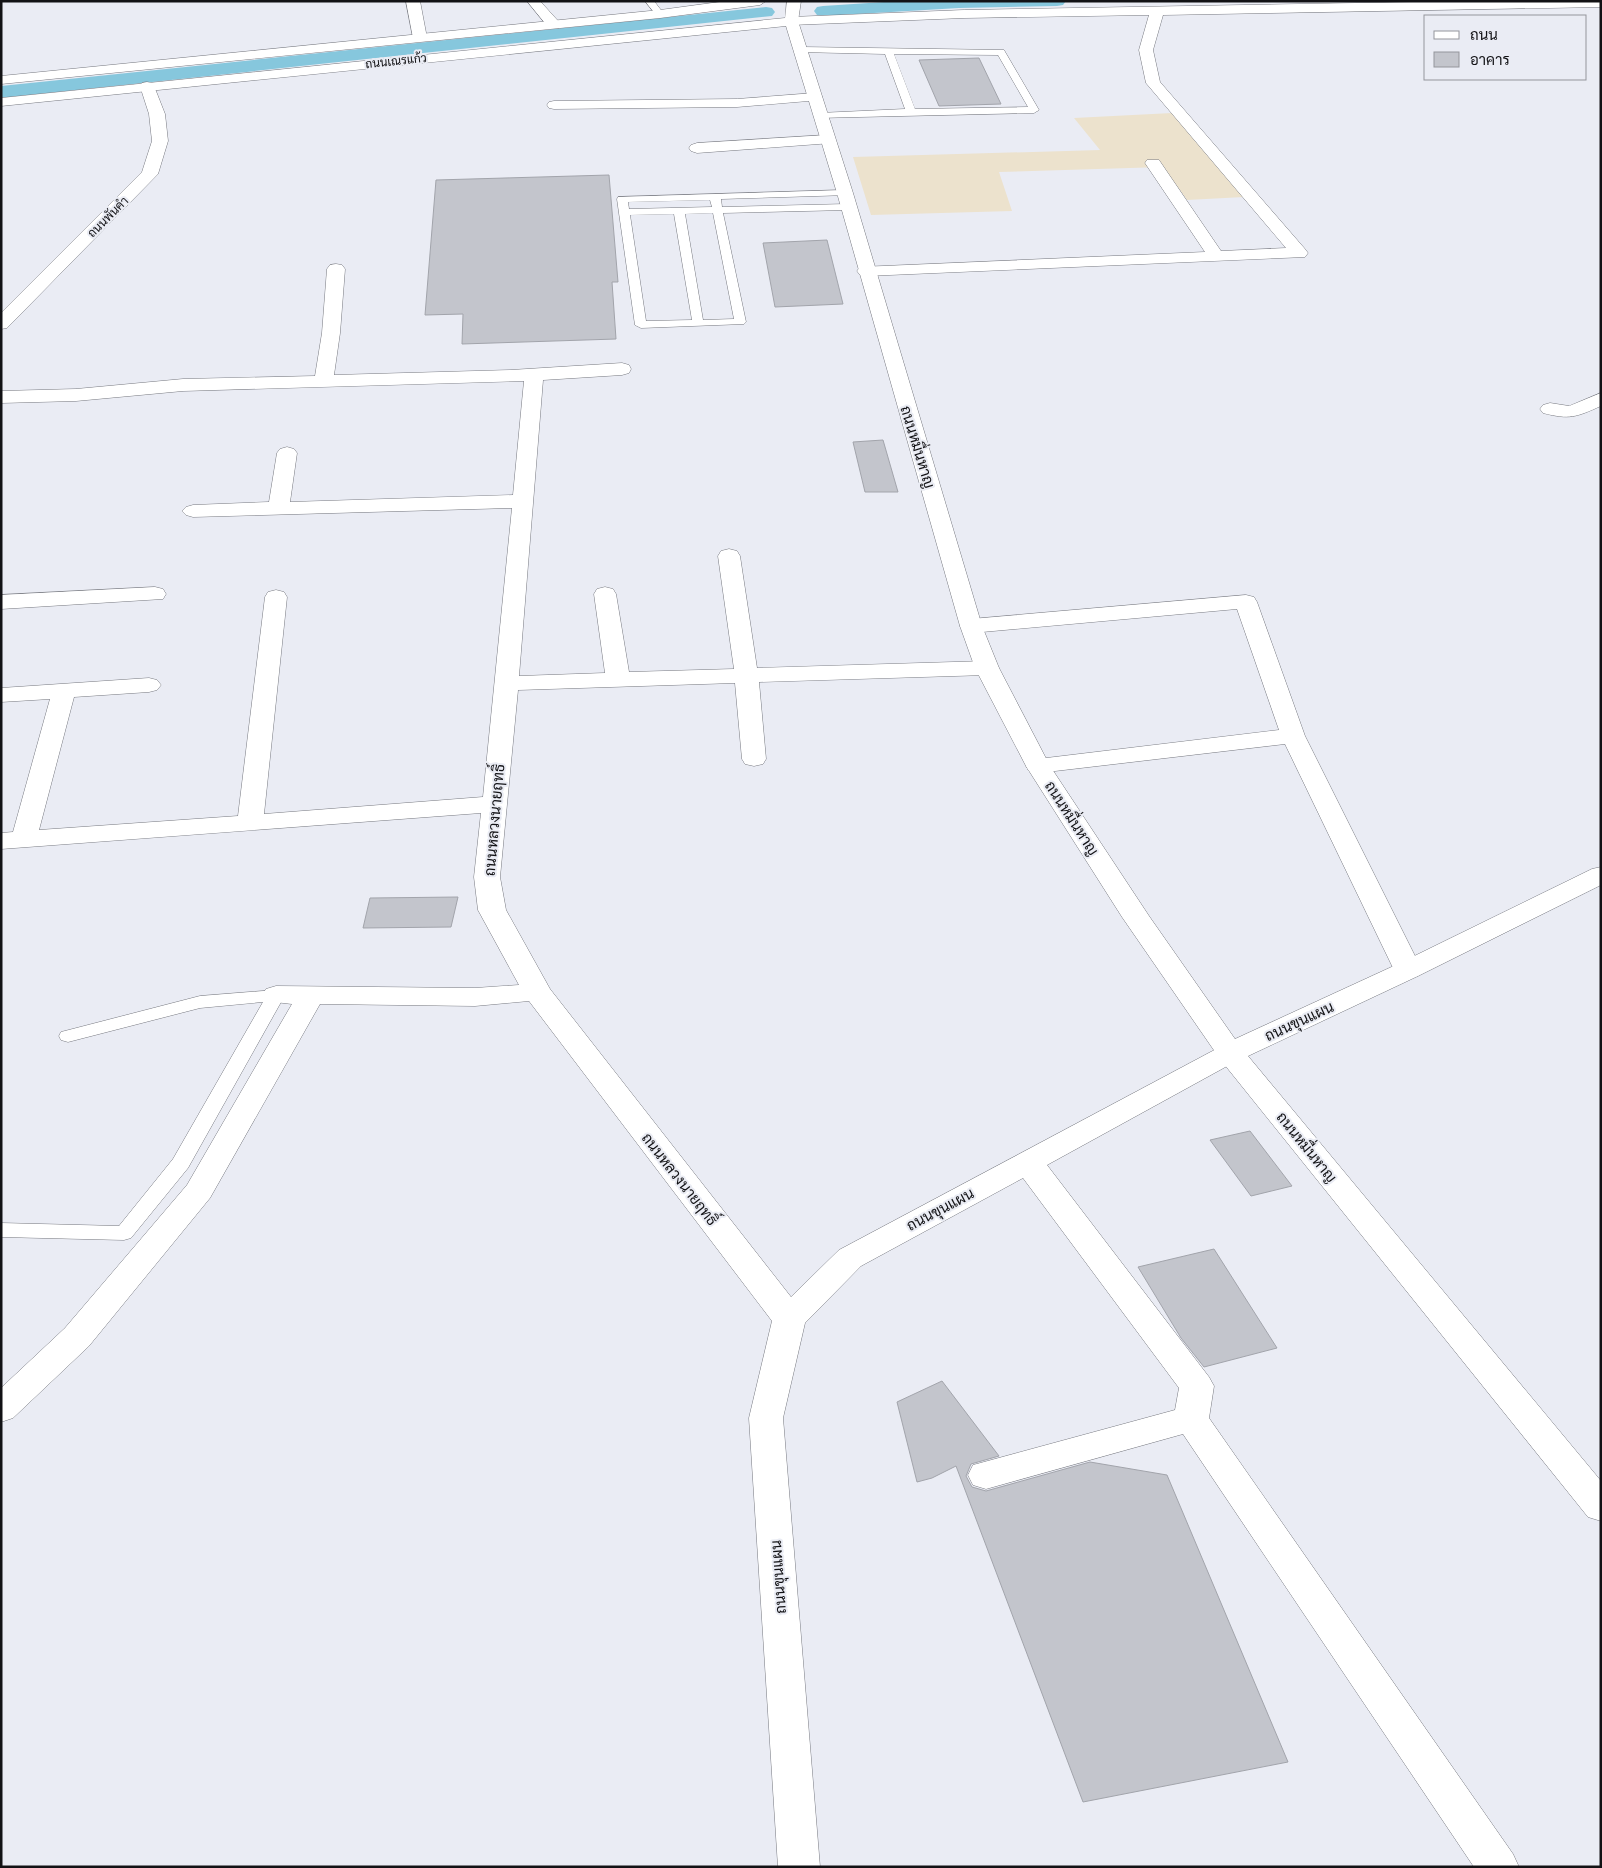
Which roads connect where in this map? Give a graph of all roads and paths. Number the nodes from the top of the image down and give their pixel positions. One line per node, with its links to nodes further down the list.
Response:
1 (413, 1): 11 (street)
2 (533, 1): 10 (street)
3 (649, 1): 9 (lane)
4 (760, 1): 9 (street, ถนนเณรแก้ว)
5 (811, 3): 7 (street)
6 (1601, 3): 8 (street)
7 (793, 8): 8 (street); 12 (street, ถนนหมื่นหาญ); 14 (street, ถนนเณรแก้ว)
8 (1157, 11): 28 (street)
9 (660, 14): 10 (street, ถนนเณรแก้ว)
10 (554, 25): 11 (street, ถนนเณรแก้ว)
11 (420, 38): 14 (street, ถนนเณรแก้ว)
12 (801, 50): 13 (lane); 18 (street, ถนนหมื่นหาญ)
13 (888, 50): 19 (lane); 19 (lane)
14 (144, 76): 15 (street, ถนนเณรแก้ว); 16 (street, ถนนเณรแก้ว); 32 (street, ถนนพันคำ)
15 (1, 80)
16 (1, 102)
17 (554, 105): 18 (street)
18 (817, 107): 19 (lane); 20 (street, ถนนหมื่นหาญ)
19 (912, 112)
20 (827, 140): 21 (street); 24 (street, ถนนหมื่นหาญ)
21 (697, 148)
22 (1153, 163): 28 (street)
23 (716, 197): 24 (lane); 25 (lane); 27 (lane)
24 (846, 200): 25 (lane); 30 (street, ถนนหมื่นหาญ)
25 (718, 210): 26 (lane); 31 (lane)
26 (679, 211): 27 (lane); 31 (lane)
27 (624, 212): 31 (lane)
28 (1216, 256): 30 (street)
29 (336, 270): 35 (street)
30 (866, 271): 48 (street, ถนนหมื่นหาญ)
31 (698, 323)
32 (1, 324)
33 (622, 369): 34 (street)
34 (534, 374): 35 (street); 40 (street, ถนนหลวงนายฤทธิ์)
35 (324, 380): 36 (street)
36 (1, 397)
37 (1601, 399): 38 (street)
38 (1550, 409)
39 (287, 453): 41 (street)
40 (524, 501): 41 (street); 52 (street, ถนนหลวงนายฤทธิ์)
41 (279, 508): 42 (street)
42 (193, 511)
43 (730, 556): 50 (street)
44 (155, 594): 47 (street)
45 (605, 594): 51 (street)
46 (276, 597): 60 (street)
47 (1, 602)
48 (971, 626): 49 (street, ถนนหมื่นหาญ); 56 (street)
49 (987, 668): 50 (street); 58 (street, ถนนหมื่นหาญ)
50 (746, 674): 51 (street); 57 (street)
51 (618, 679): 52 (street)
52 (507, 683): 59 (street, ถนนหลวงนายฤทธิ์)
53 (149, 685): 54 (street)
54 (64, 690): 55 (street); 61 (street)
55 (1, 694)
56 (1293, 736): 58 (street); 63 (street)
57 (754, 759)
58 (1038, 766): 68 (street, ถนนหมื่นหาญ)
59 (495, 804): 60 (street); 64 (street, ถนนหลวงนายฤทธิ์)
60 (250, 822): 61 (street)
61 (13, 840)
62 (1601, 875): 63 (street, ถนนขุนแผน)
63 (1408, 970): 68 (street, ถนนขุนแผน)
64 (537, 992): 66 (street); 71 (street, ถนนหลวงนายฤทธิ์)
65 (276, 995): 66 (street); 67 (lane); 70 (lane)
66 (311, 995): 72 (street)
67 (68, 1036)
68 (1230, 1053): 69 (street, ถนนขุนแผน); 75 (street, ถนนหมื่นหาญ)
69 (1028, 1162): 71 (street, ถนนขุนแผน); 73 (street)
70 (1, 1230)
71 (788, 1320): 76 (street, ถนนขุนแผน)
72 (1, 1409)
73 (1192, 1419): 74 (street); 77 (street)
74 (986, 1475)
75 (1601, 1508)
76 (799, 1867)
77 (1498, 1867)

